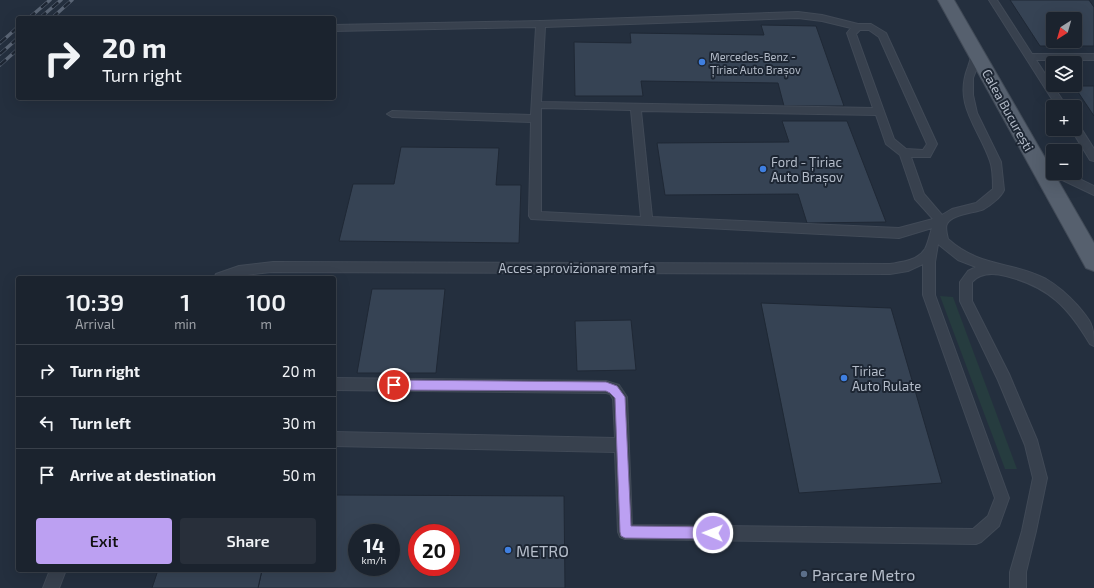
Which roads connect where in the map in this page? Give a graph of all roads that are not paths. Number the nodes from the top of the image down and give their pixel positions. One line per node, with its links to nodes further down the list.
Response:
1 (946, 0): 6 (main road, Calea București)
2 (993, 0): 7 (lane)
3 (541, 24): 4 (lane); 5 (lane); 10 (lane)
4 (858, 27): 12 (lane); 16 (lane)
5 (336, 28)
6 (977, 55): 17 (main road, Calea București); 23 (lane)
7 (1029, 57): 8 (lane); 9 (lane)
8 (1094, 57)
9 (1057, 100)
10 (536, 105): 11 (lane); 14 (lane)
11 (636, 108): 12 (lane); 22 (lane)
12 (879, 112): 16 (lane)
13 (392, 114): 14 (lane)
14 (536, 118): 22 (lane)
15 (1080, 136): 18 (lane)
16 (904, 153): 23 (lane)
17 (1034, 155): 19 (lane); 25 (main road, Calea București)
18 (1094, 157)
19 (1046, 164)
20 (1072, 180): 21 (lane)
21 (1094, 191)
22 (647, 221): 23 (lane)
23 (941, 221): 24 (lane); 26 (lane)
24 (931, 250): 27 (lane, Acces aprovizionare marfa); 31 (lane)
25 (1094, 262)
26 (993, 268): 28 (lane); 34 (lane)
27 (231, 275)
28 (1094, 340)
29 (336, 384): 31 (lane)
30 (336, 439): 31 (lane)
31 (621, 445)
32 (57, 572): 33 (lane)
33 (51, 588)
34 (1018, 588)

